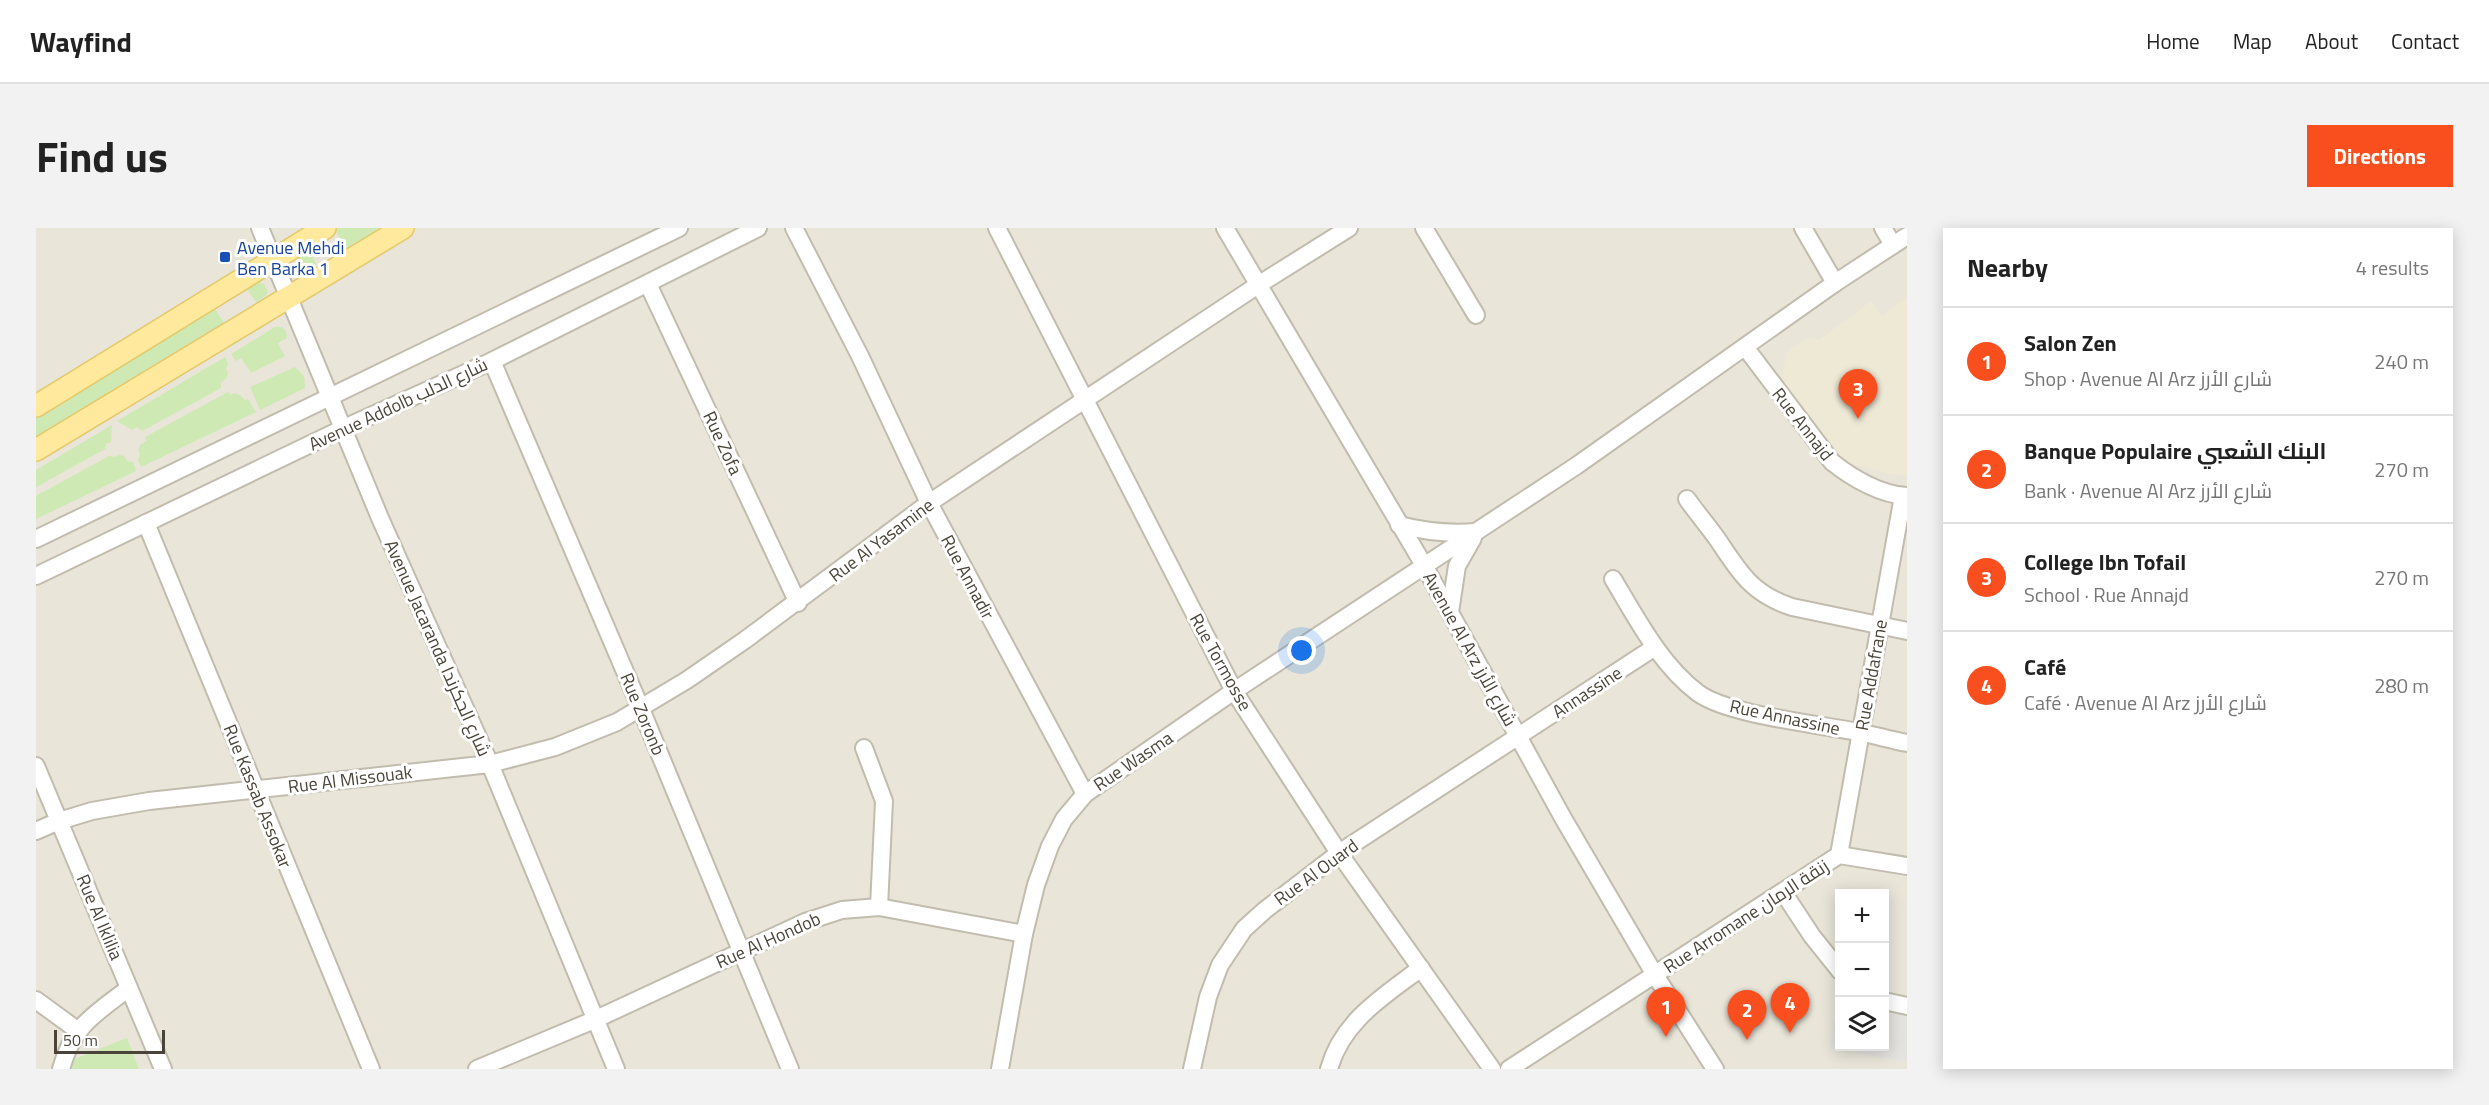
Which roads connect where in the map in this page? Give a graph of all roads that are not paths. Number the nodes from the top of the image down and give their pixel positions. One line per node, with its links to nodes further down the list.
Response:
1 (260, 228): 14 (street, Avenue Jacaranda شارع الجكرندا)
2 (325, 228): 14 (main road)
3 (403, 228): 18 (main road)
4 (679, 228): 22 (street, Avenue Addolb شارع الدلب)
5 (758, 228): 16 (street, Avenue Addolb شارع الدلب)
6 (794, 228): 29 (street, Rue Annadir)
7 (997, 228): 23 (street, Rue Tormosse)
8 (1225, 228): 17 (street, Avenue Al Arz شارع الأرز)
9 (1349, 228): 17 (street, Rue Al Yasamine)
10 (1424, 228): 19 (street)
11 (1803, 228): 15 (street)
12 (1883, 228): 13 (street)
13 (1900, 241): 15 (street, Rue Wasma)
14 (273, 260): 18 (street, Avenue Jacaranda شارع الجكرندا); 24 (main road)
15 (1835, 283): 20 (street, Rue Wasma)
16 (648, 284): 21 (street, Avenue Addolb شارع الدلب); 37 (street, Rue Zofa)
17 (1258, 285): 23 (street, Rue Al Yasamine); 31 (street, Avenue Al Arz شارع الأرز)
18 (289, 297): 22 (street, Avenue Jacaranda شارع الجكرندا); 26 (main road)
19 (1476, 315)
20 (1745, 347): 27 (street, Rue Annajd); 32 (street, Rue Wasma)
21 (492, 361): 25 (street, Avenue Addolb شارع الدلب); 43 (street, Rue Zoronb)
22 (331, 395): 25 (street, Avenue Jacaranda شارع الجكرندا); 33 (street, Avenue Addolb شارع الدلب)
23 (1084, 401): 29 (street, Rue Al Yasamine); 42 (street, Rue Tormosse)
24 (36, 406)
25 (344, 428): 30 (street, Avenue Addolb شارع الدلب); 48 (street, Avenue Jacaranda شارع الجكرندا)
26 (36, 450)
27 (1905, 496): 39 (street, Rue Addafrane)
28 (1687, 499): 39 (street)
29 (929, 504): 37 (street, Rue Al Yasamine); 51 (street, Rue Annadir)
30 (146, 523): 35 (street, Avenue Addolb شارع الدلب); 50 (street, Rue Kassab Assokar)
31 (1399, 525): 32 (street); 34 (street, Avenue Al Arz شارع الأرز)
32 (1477, 532): 34 (street, Rue Wasma); 38 (street)
33 (36, 539)
34 (1425, 567): 38 (street, Avenue Al Arz شارع الأرز); 42 (street, Rue Wasma)
35 (36, 576)
36 (1613, 579): 41 (street, Rue Annassine)
37 (798, 603): 43 (street, Rue Al Yasamine)
38 (1450, 613): 45 (street, Avenue Al Arz شارع الأرز)
39 (1880, 626): 40 (street); 44 (street, Rue Addafrane)
40 (1907, 631)
41 (1655, 647): 44 (street, Rue Annassine); 45 (street, Annassine)
42 (1234, 691): 51 (street, Rue Wasma); 54 (street, Rue Tormosse)
43 (641, 709): 48 (street, Rue Al Yasamine); 60 (street, Rue Zoronb)
44 (1861, 732): 46 (street, Rue Annassine); 55 (street, Rue Addafrane)
45 (1518, 735): 54 (street, Rue Al Ouard); 63 (street, Avenue Al Arz شارع الأرز)
46 (1907, 743)
47 (864, 748): 58 (street)
48 (490, 764): 50 (street, Rue Al Missouak); 68 (street, Avenue Jacaranda شارع الجكرندا)
49 (36, 766): 52 (street, Rue Al Iklilia)
50 (255, 791): 52 (street, Rue Al Missouak); 72 (street, Rue Kassab Assokar)
51 (1085, 794): 59 (street, Rue Wasma)
52 (59, 821): 53 (street, Rue Al Missouak); 64 (street, Rue Al Iklilia)
53 (36, 831)
54 (1340, 853): 62 (street, Rue Tormosse); 77 (street, Rue Al Ouard)
55 (1839, 855): 56 (street, Rue Arromane زنقة الرمان); 57 (street, Rue Arromane زنقة الرمان)
56 (1907, 866)
57 (1783, 892): 61 (street); 63 (street, Rue Arromane زنقة الرمان)
58 (879, 907): 59 (street, Rue Al Hondob); 60 (street, Rue Al Hondob)
59 (1024, 934): 76 (street, Rue Wasma)
60 (740, 952): 68 (street, Rue Al Hondob); 75 (street, Rue Zoronb)
61 (1835, 965)
62 (1421, 968): 78 (street); 79 (street, Rue Tormosse)
63 (1655, 975): 80 (street, Rue Arromane زنقة الرمان); 81 (street, Avenue Al Arz شارع الأرز)
64 (129, 988): 69 (street); 71 (street, Rue Al Iklilia)
65 (36, 1000): 69 (street)
66 (1889, 1002): 67 (street)
67 (1907, 1006)
68 (594, 1020): 73 (street, Rue Al Hondob); 74 (street, Avenue Jacaranda شارع الجكرندا)
69 (77, 1030): 70 (street)
70 (61, 1069)
71 (163, 1069)
72 (371, 1069)
73 (477, 1069)
74 (616, 1069)
75 (790, 1069)
76 (1000, 1069)
77 (1192, 1069)
78 (1329, 1069)
79 (1492, 1069)
80 (1509, 1069)
81 (1715, 1069)

